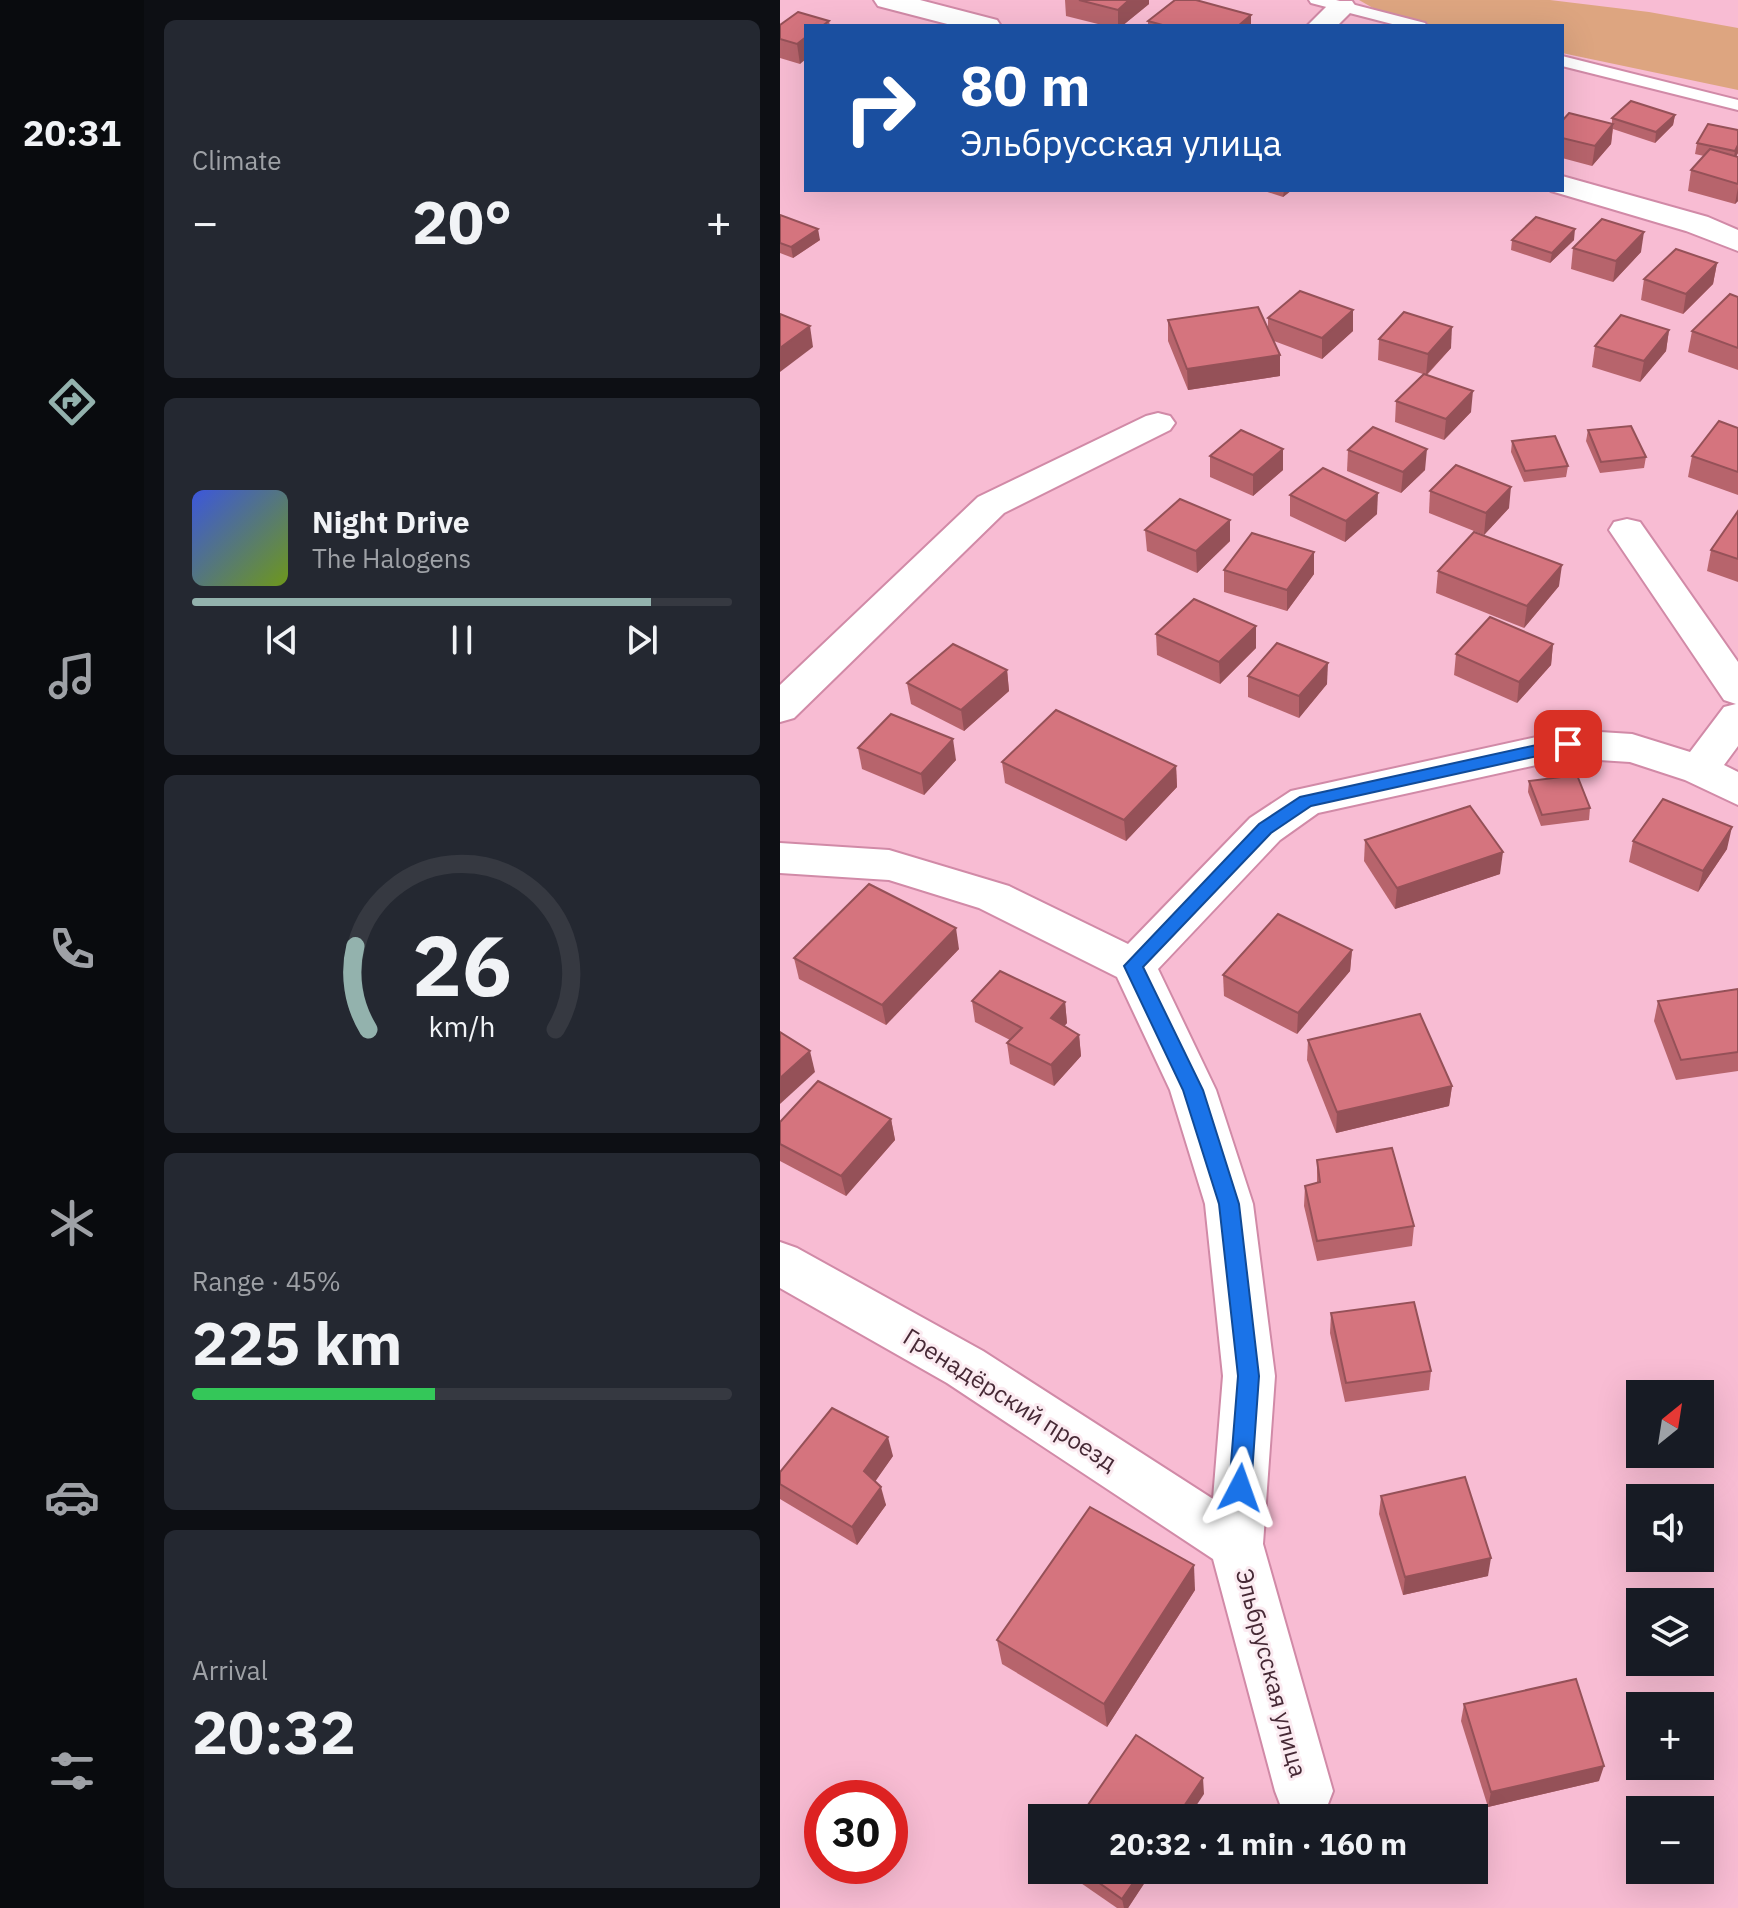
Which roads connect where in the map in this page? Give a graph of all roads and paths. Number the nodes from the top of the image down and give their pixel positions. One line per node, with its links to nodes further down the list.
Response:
1 (888, 0): 3 (street)
2 (1329, 3): 4 (street); 5 (lane)
3 (979, 24)
4 (1322, 24)
5 (1411, 24)
6 (1564, 62): 7 (lane)
7 (1738, 105)
8 (1564, 186): 9 (street)
9 (1738, 242)
10 (1158, 423): 13 (street)
11 (1627, 530): 12 (street)
12 (1738, 691)
13 (780, 708)
14 (1738, 717): 15 (street)
15 (1719, 780): 17 (street)
16 (780, 858): 17 (street)
17 (1134, 966): 19 (street, Эльбрусская улица)
18 (780, 1263): 19 (street, Гренадёрский проезд)
19 (1236, 1544): 20 (street, Эльбрусская улица)
20 (1304, 1791)

